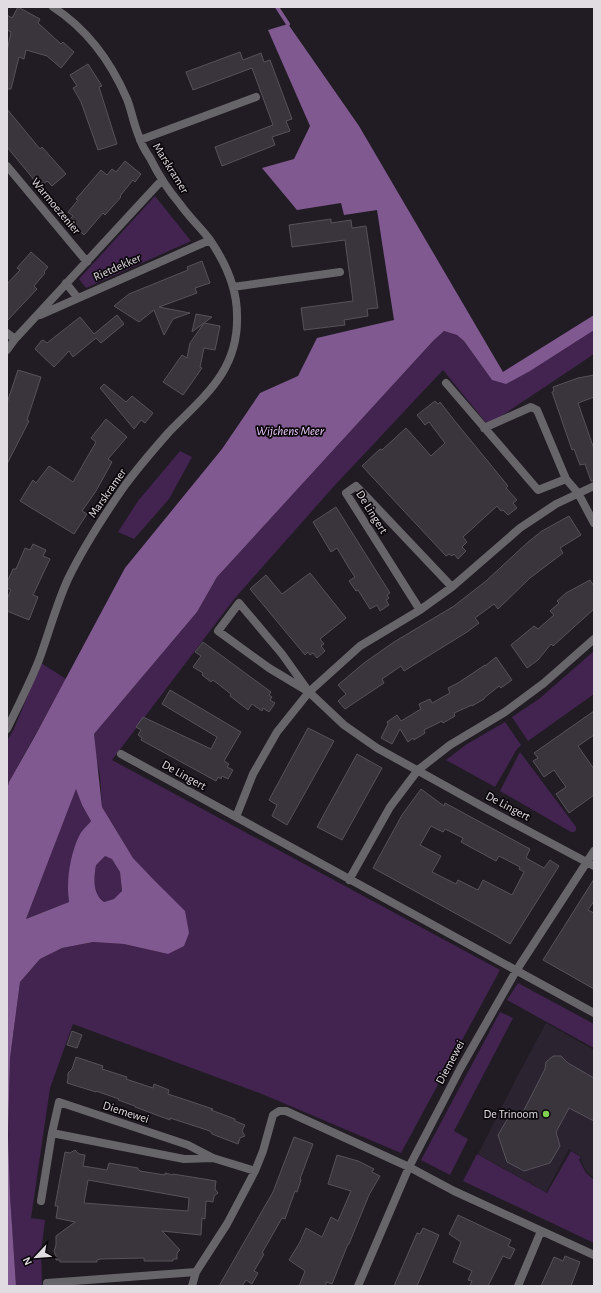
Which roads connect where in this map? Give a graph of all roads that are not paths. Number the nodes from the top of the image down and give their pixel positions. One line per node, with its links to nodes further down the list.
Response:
1 (53, 7): 3 (street, Marskramer)
2 (256, 97): 3 (street, Marskramer)
3 (140, 140): 5 (street, Marskramer)
4 (7, 166): 7 (street, Warmoezenier)
5 (162, 180): 6 (street, Marskramer); 7 (street, Rietdekker)
6 (210, 240): 10 (street, Marskramer); 11 (street, Rietdekker)
7 (87, 262): 9 (street, Rietdekker)
8 (340, 272): 10 (street)
9 (66, 283): 11 (street); 12 (street, Rietdekker)
10 (233, 287): 26 (street, Marskramer)
11 (77, 297): 12 (street, Rietdekker)
12 (35, 317): 14 (street, Rietdekker)
13 (7, 333): 14 (street)
14 (15, 339): 15 (street, Rietdekker)
15 (7, 350)
16 (446, 383): 17 (street)
17 (484, 428): 18 (street); 18 (street)
18 (566, 479): 20 (street)
19 (594, 486): 20 (street)
20 (578, 494): 21 (street); 22 (street)
21 (594, 523)
22 (452, 587): 23 (street); 23 (street, De Lingert)
23 (420, 610): 25 (street)
24 (594, 640): 28 (street)
25 (309, 692): 25 (street, De Lingert); 28 (street, De Lingert); 29 (street)
26 (7, 729)
27 (121, 754): 29 (street, De Lingert)
28 (418, 770): 31 (street, De Lingert); 32 (street)
29 (236, 817): 32 (street, De Lingert)
30 (594, 851): 31 (street)
31 (590, 864): 33 (street)
32 (349, 880): 33 (street, De Lingert)
33 (516, 971): 34 (street, De Lingert); 37 (street, Diemewei)
34 (594, 1013)
35 (52, 1133): 36 (street, Diemewei); 36 (street, Diemewei); 39 (street, Diemewei)
36 (213, 1158): 38 (street, Diemewei)
37 (409, 1167): 38 (street); 40 (street); 45 (street, Diemewei)
38 (255, 1171): 42 (street)
39 (41, 1201)
40 (541, 1232): 41 (street); 46 (street)
41 (594, 1256)
42 (196, 1272): 43 (street); 44 (street)
43 (190, 1285)
44 (47, 1286)
45 (358, 1286)
46 (518, 1286)

